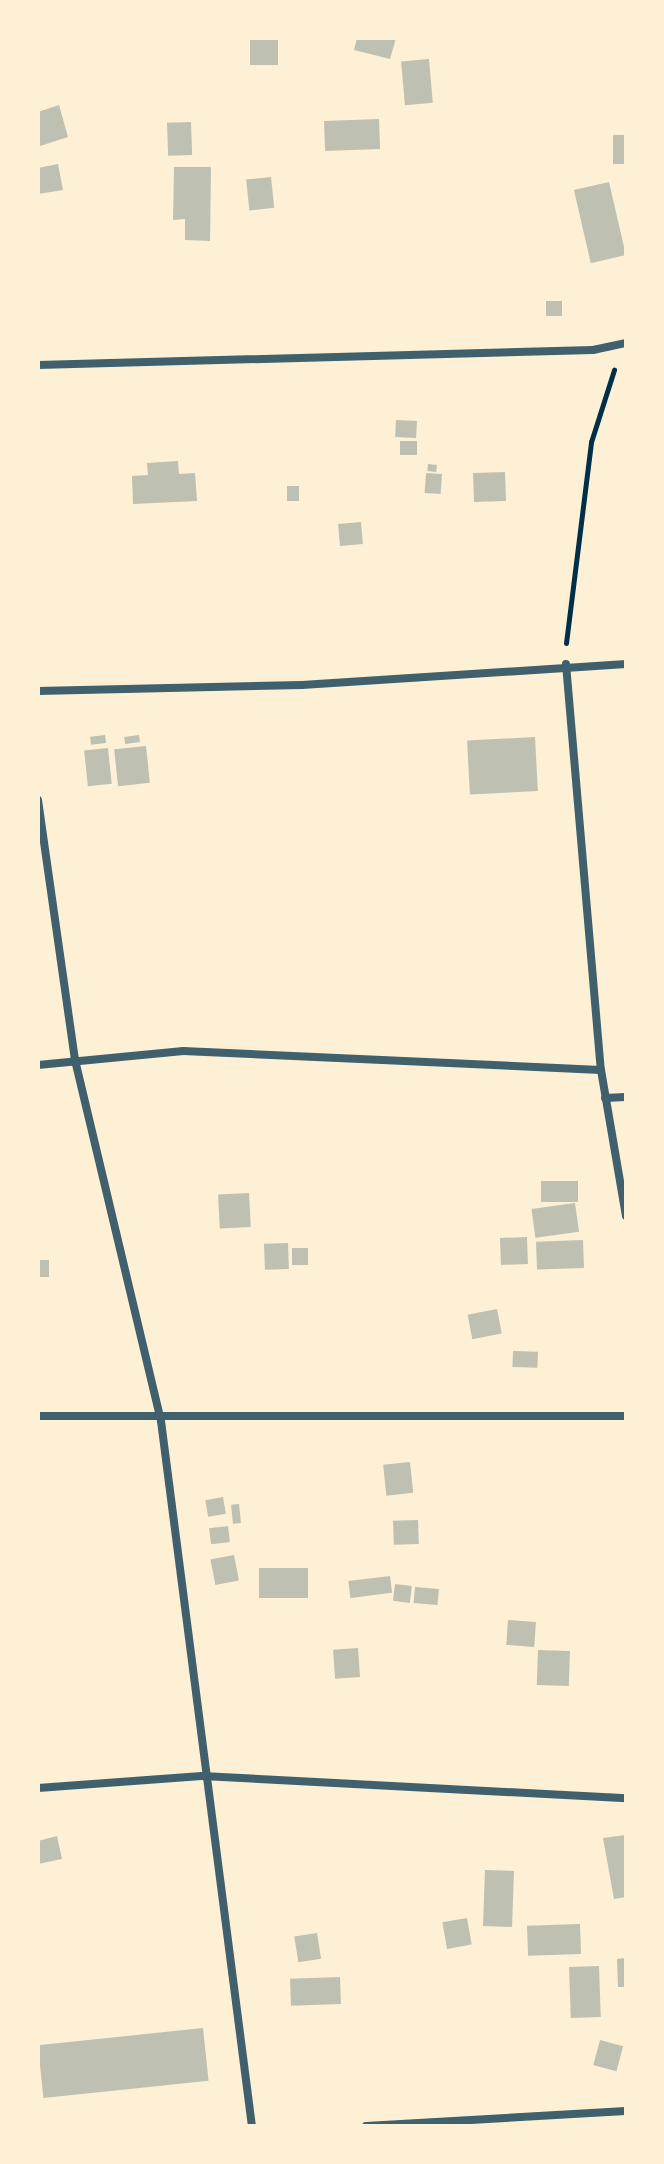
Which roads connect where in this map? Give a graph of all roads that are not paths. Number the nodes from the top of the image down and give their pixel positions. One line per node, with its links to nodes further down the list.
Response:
1 (626, 343): 2 (street)
2 (38, 365)
3 (566, 664): 4 (street); 5 (street); 9 (street)
4 (626, 664)
5 (38, 691)
6 (38, 800): 7 (street)
7 (75, 1060): 8 (street); 9 (street); 15 (street)
8 (38, 1065)
9 (601, 1070): 11 (street)
10 (626, 1097): 11 (street)
11 (605, 1098): 12 (street)
12 (626, 1216)
13 (38, 1416): 15 (street)
14 (626, 1416): 15 (street)
15 (161, 1421): 16 (street)
16 (202, 1776): 17 (street); 18 (street); 20 (street)
17 (38, 1788)
18 (626, 1798)
19 (626, 2111): 21 (street)
20 (252, 2126)
21 (366, 2126)

